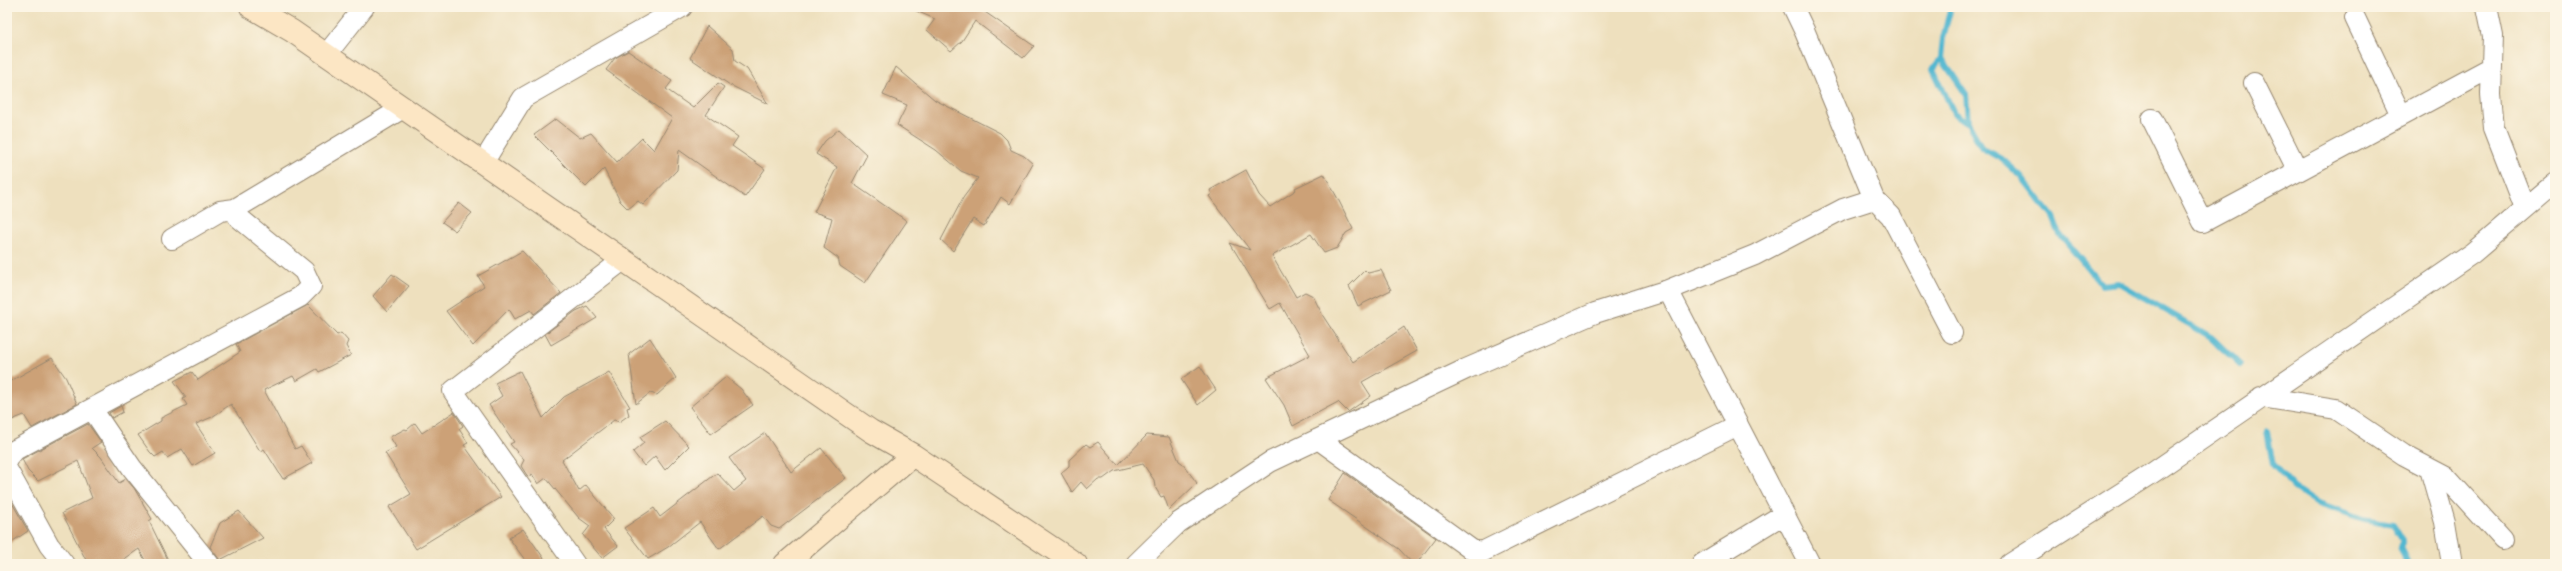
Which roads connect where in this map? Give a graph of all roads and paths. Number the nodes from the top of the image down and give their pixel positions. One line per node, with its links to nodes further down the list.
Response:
1 (251, 7): 7 (main road)
2 (364, 7): 7 (street)
3 (682, 7): 13 (street)
4 (1793, 7): 16 (street)
5 (2487, 7): 8 (street)
6 (2355, 18): 11 (street)
7 (326, 55): 10 (main road)
8 (2492, 67): 11 (street); 17 (street)
9 (2254, 84): 14 (street)
10 (403, 108): 13 (main road); 18 (street)
11 (2401, 116): 14 (street)
12 (2152, 119): 14 (street)
13 (483, 163): 20 (main road)
14 (2298, 171)
15 (2555, 183): 17 (street)
16 (1874, 199): 21 (street); 22 (street)
17 (2525, 208): 23 (street)
18 (235, 209): 19 (street); 24 (street)
19 (172, 239)
20 (623, 260): 27 (main road); 35 (street)
21 (1668, 290): 25 (street); 26 (street)
22 (1952, 333)
23 (2261, 397): 30 (street); 41 (street)
24 (92, 409): 28 (street); 34 (street)
25 (1738, 425): 26 (street); 31 (street)
26 (1318, 439): 38 (street)
27 (913, 455): 36 (main road); 37 (main road)
28 (7, 459)
29 (7, 469): 33 (street)
30 (2430, 469): 32 (street); 42 (street)
31 (1784, 514): 39 (street); 40 (street)
32 (2504, 540)
33 (64, 564)
34 (209, 564)
35 (575, 564)
36 (785, 564)
37 (1076, 564)
38 (1136, 564)
39 (1702, 564)
40 (1810, 564)
41 (2010, 564)
42 (2452, 564)

